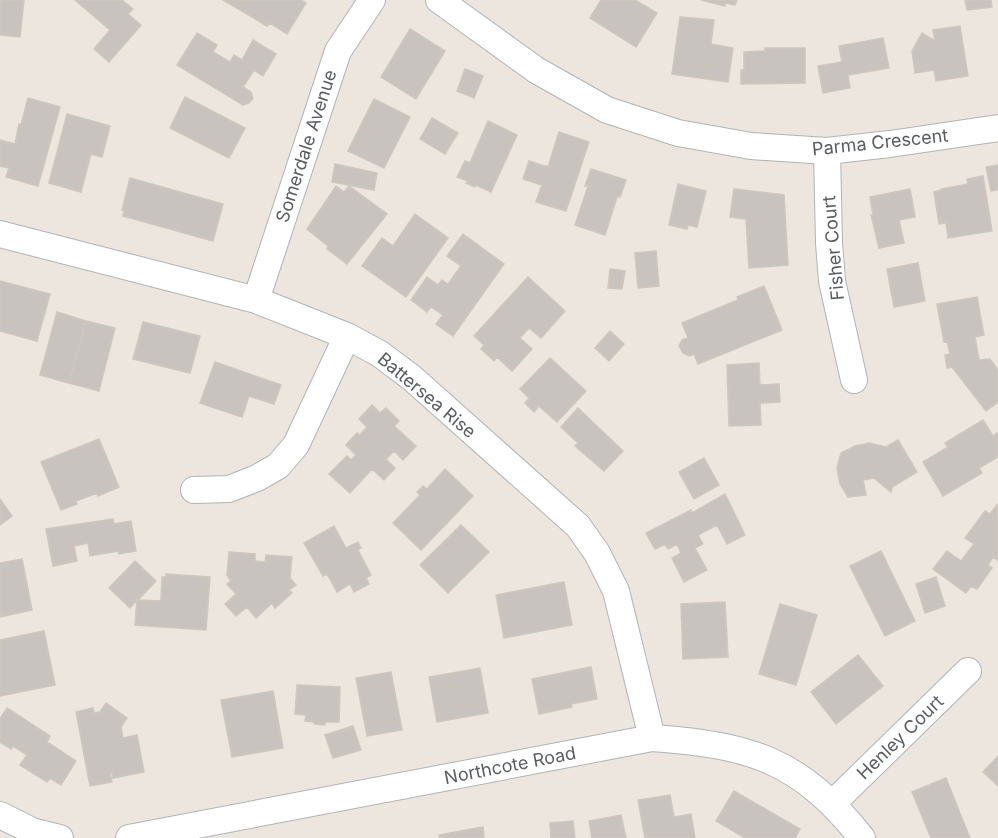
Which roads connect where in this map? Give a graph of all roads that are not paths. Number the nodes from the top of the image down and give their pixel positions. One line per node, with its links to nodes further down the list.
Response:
1 (372, 0): 6 (street, Somerdale Avenue)
2 (439, 0): 4 (street, Parma Crescent)
3 (998, 128): 4 (street, Parma Crescent)
4 (827, 151): 8 (street, Fisher Court)
5 (0, 234): 6 (street, Battersea Rise)
6 (256, 300): 7 (street, Battersea Rise)
7 (347, 336): 9 (street); 11 (street, Battersea Rise)
8 (854, 380)
9 (194, 490)
10 (968, 671): 12 (street, Henley Court)
11 (652, 738): 12 (street, Northcote Road); 15 (street, Northcote Road)
12 (832, 804): 16 (street, Northcote Road)
13 (0, 815): 14 (street)
14 (60, 838)
15 (129, 838)
16 (862, 838)

